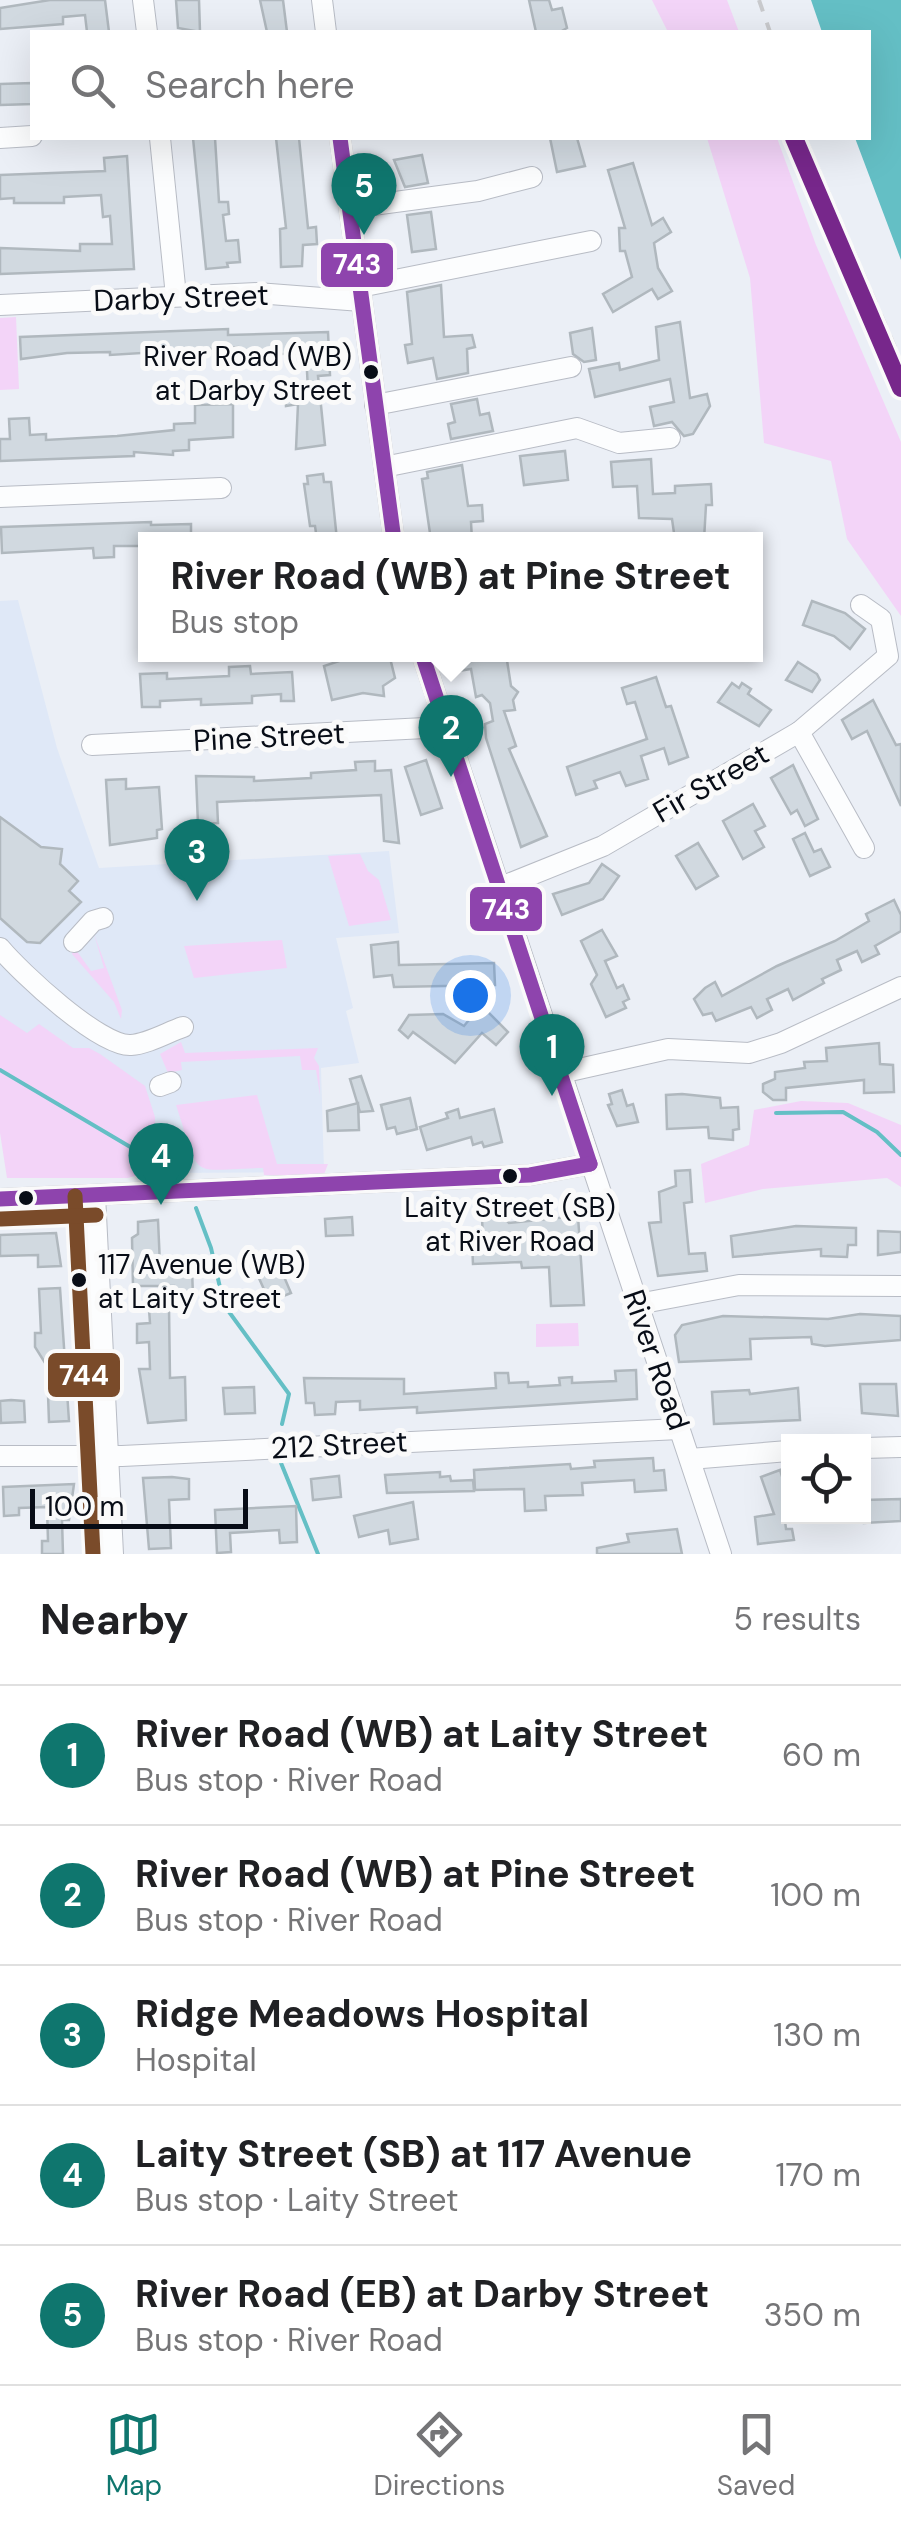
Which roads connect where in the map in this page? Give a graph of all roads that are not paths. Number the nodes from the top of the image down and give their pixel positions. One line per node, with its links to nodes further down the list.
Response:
1 (144, 0): 3 (street)
2 (322, 0): 4 (street)
3 (147, 30)
4 (326, 30)
5 (30, 136): 6 (street)
6 (0, 138)
7 (160, 140): 13 (street)
8 (340, 140): 10 (street)
9 (532, 177): 10 (street)
10 (350, 208): 12 (street)
11 (591, 240): 12 (street, Darby Street)
12 (361, 294): 13 (street, Darby Street); 16 (street)
13 (176, 296): 14 (street, Darby Street)
14 (0, 305)
15 (571, 368): 16 (street)
16 (376, 405): 18 (street)
17 (670, 438): 18 (street)
18 (384, 467): 21 (street)
19 (221, 488): 20 (street)
20 (0, 497)
21 (393, 532)
22 (861, 605): 25 (street)
23 (425, 662): 24 (street, River Road)
24 (444, 722): 26 (street, Pine Street); 28 (street, River Road)
25 (799, 732): 27 (street, Fir Street); 28 (street, Fir Street)
26 (92, 745)
27 (864, 848)
28 (500, 887): 34 (street, River Road)
29 (103, 918): 30 (street)
30 (74, 942)
31 (3, 958): 33 (street)
32 (901, 986): 34 (street)
33 (183, 1027)
34 (561, 1072): 35 (street, River Road)
35 (590, 1164): 36 (street); 39 (street, River Road)
36 (95, 1195): 37 (street); 44 (street)
37 (0, 1198)
38 (901, 1286): 39 (street)
39 (638, 1304): 40 (street, River Road)
40 (679, 1429): 44 (street, 212 Street); 46 (street, River Road)
41 (901, 1447): 42 (street)
42 (871, 1448)
43 (781, 1452): 46 (street)
44 (108, 1454): 45 (street, 212 Street); 47 (street)
45 (0, 1456)
46 (690, 1459): 48 (street, River Road)
47 (113, 1554)
48 (721, 1554)

